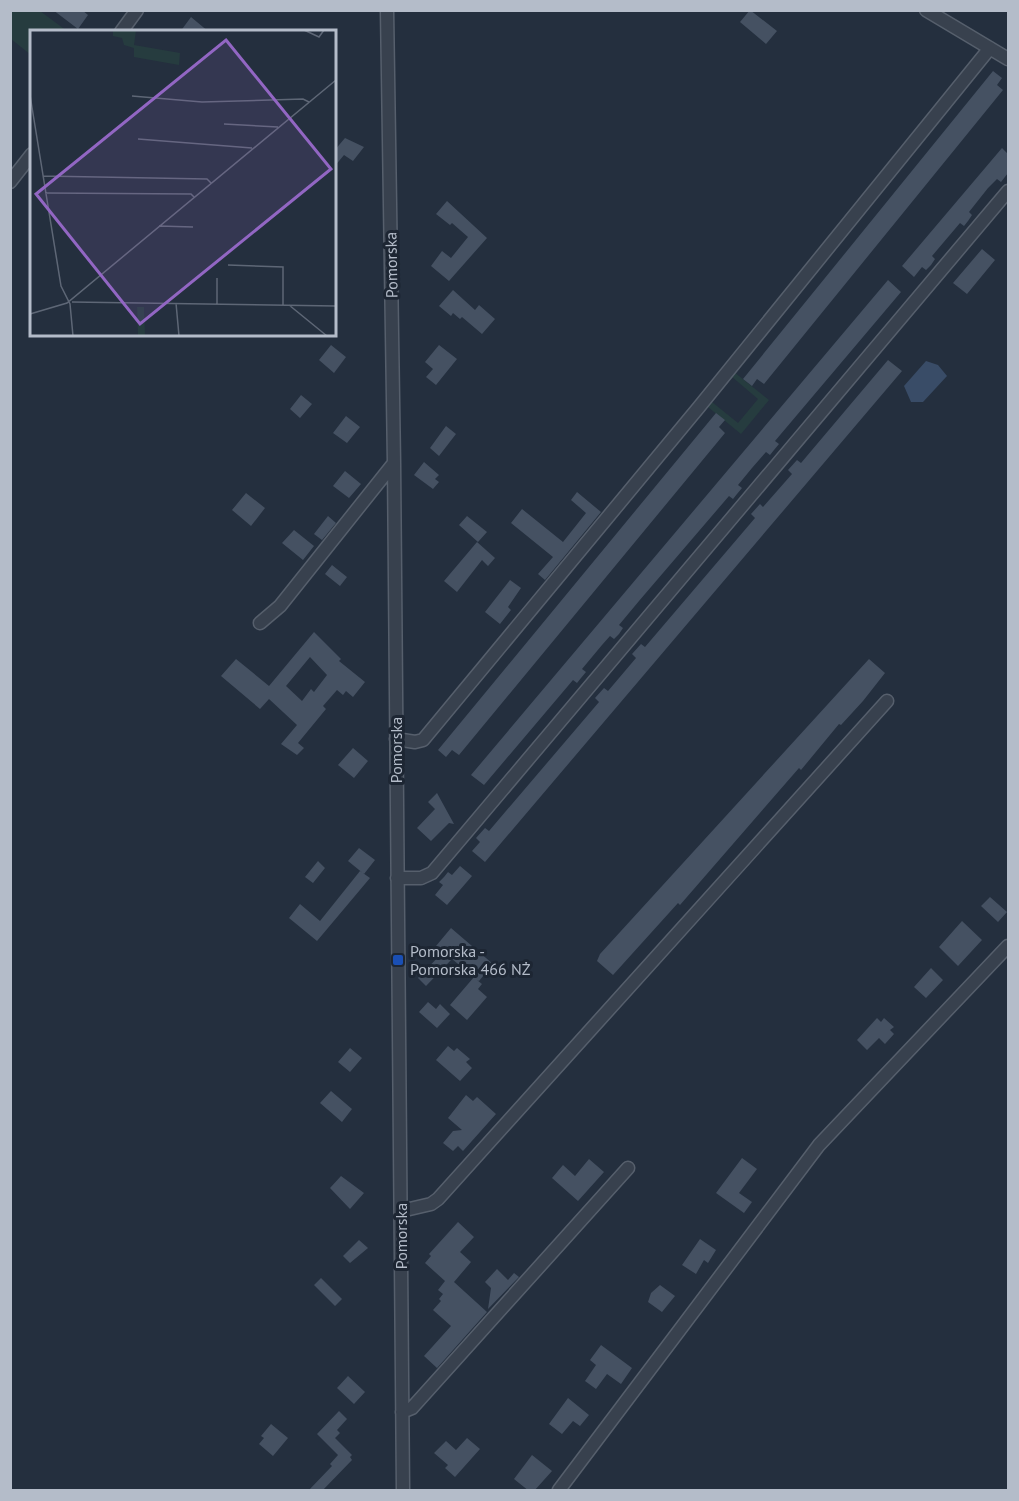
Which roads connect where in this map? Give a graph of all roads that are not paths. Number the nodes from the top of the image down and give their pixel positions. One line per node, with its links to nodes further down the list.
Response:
1 (137, 10): 4 (street)
2 (387, 10): 10 (street, Pomorska)
3 (926, 10): 5 (street)
4 (122, 30)
5 (990, 48): 6 (street); 13 (street)
6 (1008, 59)
7 (30, 157): 8 (street)
8 (10, 182)
9 (1008, 191): 14 (street)
10 (394, 463): 11 (street); 13 (street, Pomorska)
11 (260, 623)
12 (887, 701): 17 (street)
13 (396, 739): 14 (street, Pomorska)
14 (397, 878): 17 (street, Pomorska)
15 (1008, 946): 20 (street)
16 (628, 1168): 18 (street)
17 (400, 1211): 18 (street, Pomorska)
18 (402, 1412): 19 (street, Pomorska)
19 (403, 1491)
20 (559, 1491)

